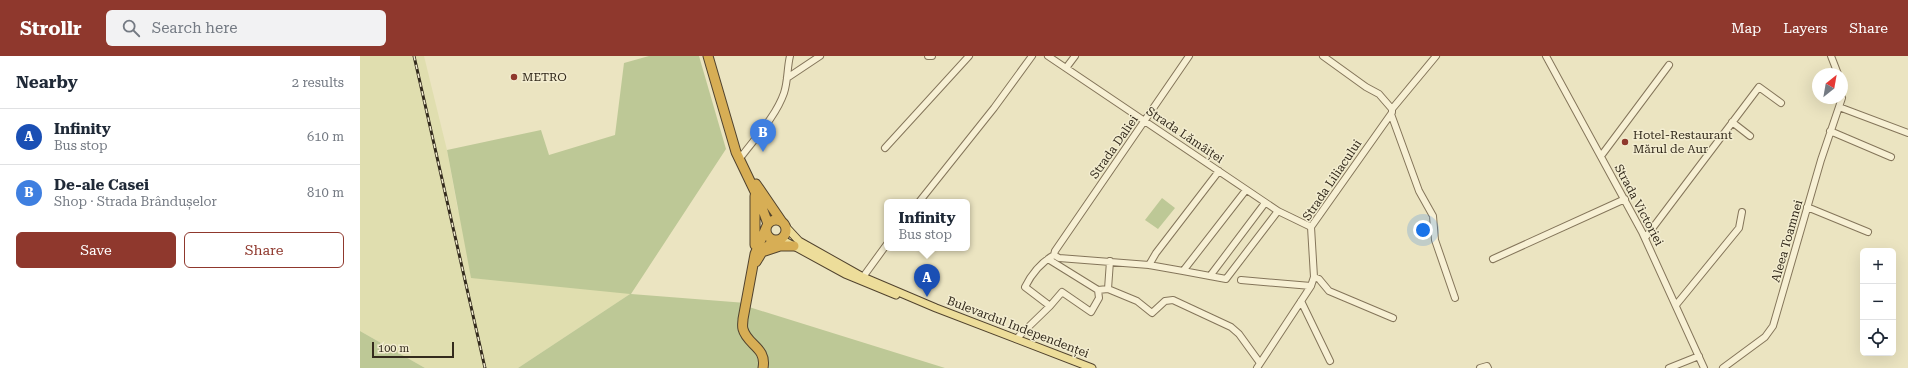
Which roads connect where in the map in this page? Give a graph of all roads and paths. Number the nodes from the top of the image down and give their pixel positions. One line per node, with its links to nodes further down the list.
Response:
1 (708, 56): 28 (highway, Bulevardul Independenței)
2 (790, 56): 18 (street)
3 (820, 56): 18 (street)
4 (928, 56): 5 (street)
5 (932, 56)
6 (969, 56): 29 (street)
7 (1032, 56): 36 (street)
8 (1048, 56): 16 (street, Strada Lămâiței)
9 (1075, 56): 16 (street)
10 (1189, 56): 23 (street, Strada Daliei)
11 (1323, 56): 22 (street)
12 (1436, 56): 22 (street, Strada Liliacului)
13 (1546, 56): 30 (street, Strada Victoriei)
14 (1831, 56): 17 (street)
15 (1670, 65): 30 (street)
16 (1066, 68): 23 (street, Strada Lămâiței)
17 (1836, 68)
18 (787, 78): 31 (street)
19 (1781, 103): 24 (street)
20 (1840, 104): 21 (street, Aleea Toamnei)
21 (1839, 107): 25 (street, Aleea Toamnei); 26 (street)
22 (1392, 112): 44 (street, Strada Liliacului); 64 (street)
23 (1145, 121): 33 (street, Strada Lămâiței); 51 (street, Strada Daliei)
24 (1732, 122): 27 (street); 46 (street)
25 (1830, 131): 32 (street); 39 (street, Aleea Toamnei)
26 (1908, 133)
27 (1750, 136)
28 (733, 142): 31 (highway, Bulevardul Independenței); 35 (highway, Bulevardul Independenței)
29 (885, 148)
30 (1600, 156): 37 (street, Strada Victoriei)
31 (741, 157): 42 (highway, Bulevardul Independenței)
32 (1891, 158)
33 (1218, 171): 34 (street, Strada Lămâiței); 55 (street)
34 (1246, 190): 38 (street, Strada Lămâiței); 56 (street)
35 (755, 193): 43 (highway, Bulevardul Independenței); 50 (highway)
36 (921, 199)
37 (1625, 199): 46 (street, Strada Victoriei); 52 (street)
38 (1266, 203): 40 (street, Strada Lămâiței); 57 (street)
39 (1807, 207): 45 (street); 80 (street, Aleea Toamnei)
40 (1278, 211): 44 (street, Strada Lămâiței); 57 (street)
41 (1742, 212): 66 (street)
42 (784, 224): 43 (highway); 47 (highway); 58 (main road, Bulevardul Independenței)
43 (767, 226): 47 (highway); 50 (highway)
44 (1311, 227): 59 (street, Strada Liliacului)
45 (1868, 232)
46 (1645, 238): 66 (street, Strada Victoriei)
47 (778, 240): 48 (main road, Bulevardul Independenței); 50 (highway)
48 (794, 246): 50 (highway); 68 (main road, Bulevardul Independenței)
49 (884, 248): 58 (street)
50 (758, 253): 74 (highway)
51 (1055, 253): 53 (street); 54 (street)
52 (1493, 258)
53 (1048, 259): 63 (street); 67 (street)
54 (1110, 261): 55 (street); 62 (street)
55 (1149, 265): 56 (street)
56 (1183, 271): 57 (street)
57 (1210, 276)
58 (863, 277): 68 (main road, Bulevardul Independenței)
59 (1314, 277): 61 (street, Strada Liliacului); 69 (street)
60 (1242, 280): 61 (street)
61 (1311, 286): 65 (street, Strada Liliacului)
62 (1108, 289): 63 (street); 73 (street)
63 (1098, 290): 67 (street)
64 (1455, 298)
65 (1301, 301): 72 (street); 73 (street, Strada Liliacului)
66 (1676, 305): 71 (street, Strada Victoriei)
67 (1050, 306): 70 (street)
68 (936, 308): 70 (main road, Bulevardul Independenței)
69 (1393, 318)
70 (1016, 339): 75 (main road, Bulevardul Independenței)
71 (1699, 356): 78 (street); 79 (street, Strada Victoriei)
72 (1330, 361)
73 (1258, 365)
74 (763, 368)
75 (1092, 368)
76 (1480, 368): 77 (street)
77 (1488, 368)
78 (1669, 368)
79 (1704, 368)
80 (1723, 368)

